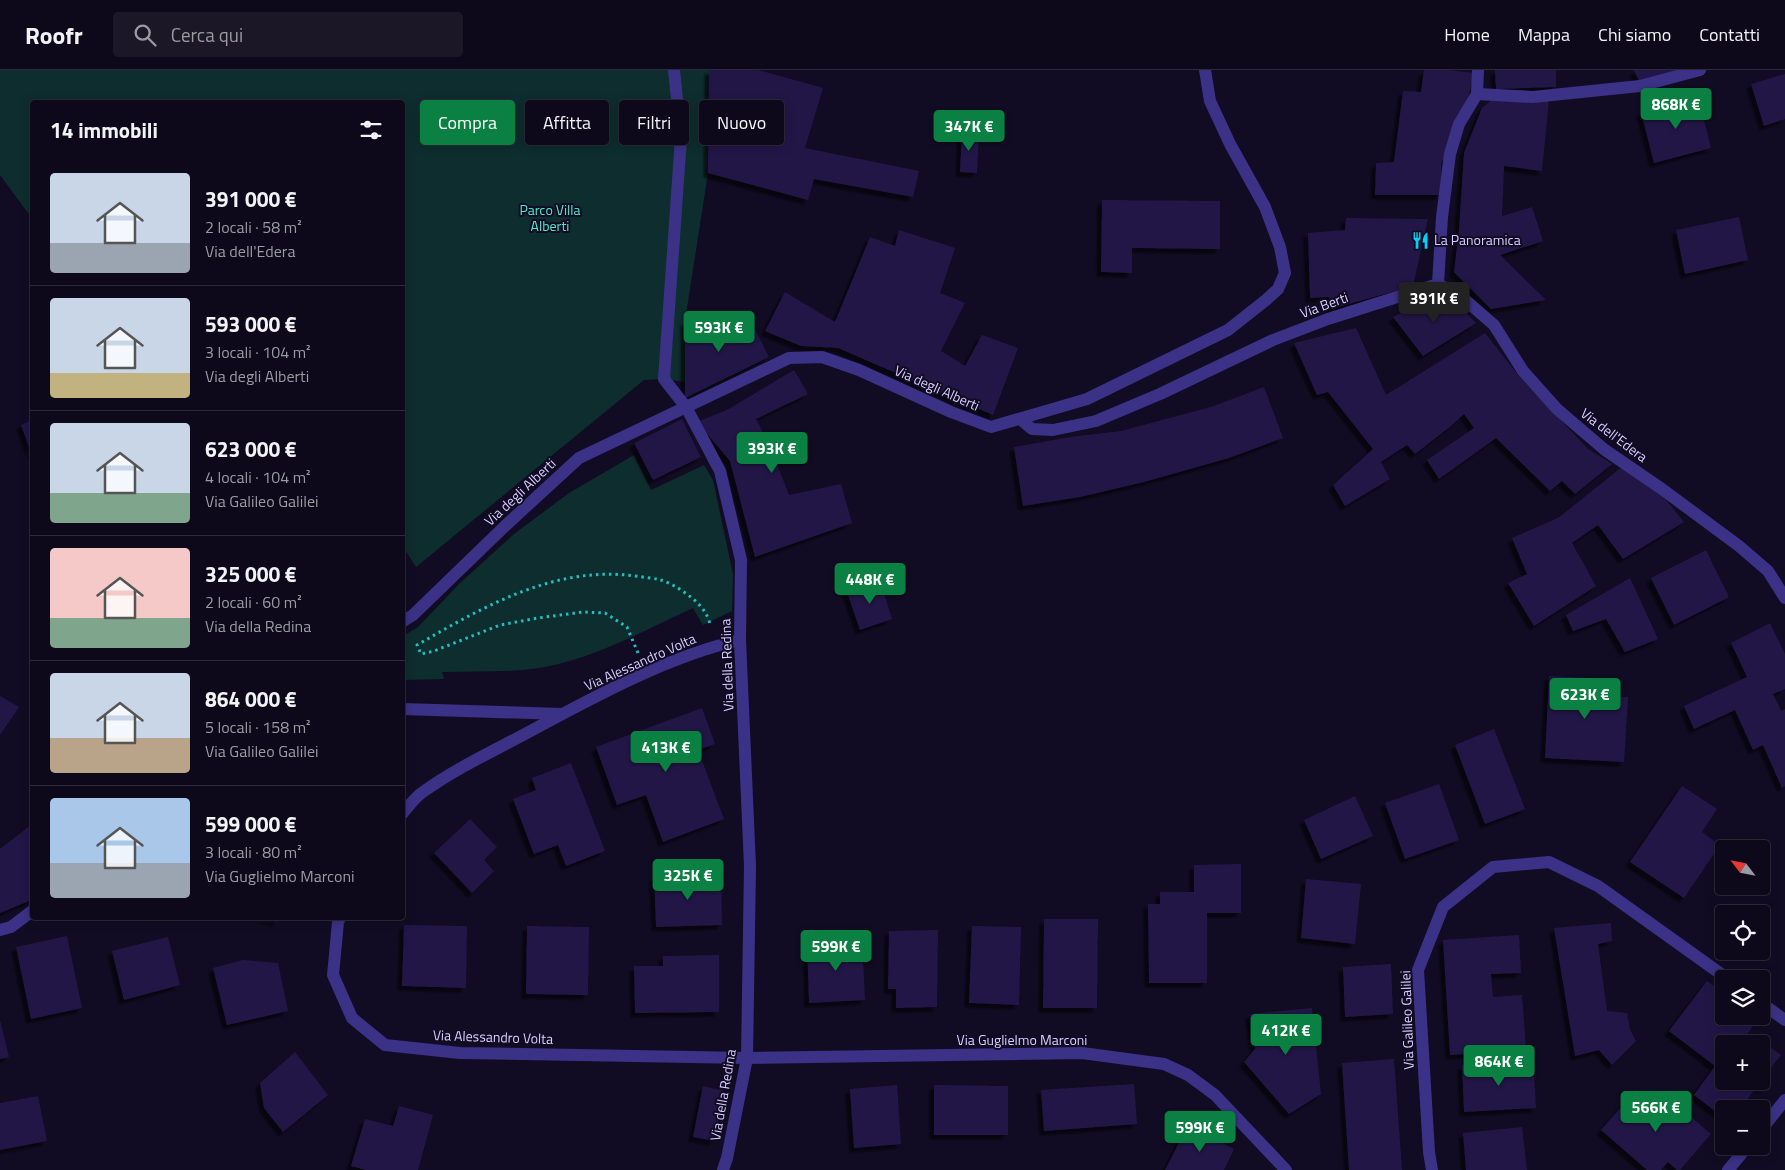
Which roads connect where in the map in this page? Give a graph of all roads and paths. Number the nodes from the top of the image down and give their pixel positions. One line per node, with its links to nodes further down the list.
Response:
1 (674, 70): 7 (street, Via della Redina)
2 (1205, 70): 8 (street, Via degli Alberti)
3 (1478, 70): 5 (street)
4 (1700, 70): 5 (street)
5 (1476, 94): 6 (street)
6 (1438, 284): 8 (street, Via Berti); 9 (street, Via dell'Edera)
7 (686, 407): 8 (street, Via degli Alberti); 10 (street, Via degli Alberti); 12 (street, Via della Redina)
8 (1020, 418)
9 (1785, 598)
10 (405, 620)
11 (710, 624): 13 (path)
12 (740, 640): 13 (street, Via Alessandro Volta); 23 (street, Via della Redina)
13 (646, 673): 15 (street, Via Alessandro Volta)
14 (405, 708): 15 (street)
15 (562, 714): 16 (street, Via Alessandro Volta)
16 (405, 811)
17 (30, 913): 19 (street)
18 (339, 920): 23 (street, Via Alessandro Volta)
19 (0, 930)
20 (1715, 970): 29 (street, Via Galileo Galilei)
21 (1770, 1009): 22 (street)
22 (1785, 1020)
23 (746, 1058): 27 (street, Via della Redina); 28 (street, Via Guglielmo Marconi)
24 (1785, 1100): 25 (street)
25 (1770, 1119)
26 (1740, 1155): 30 (street)
27 (722, 1170)
28 (1286, 1170)
29 (1432, 1170)
30 (1728, 1170)

